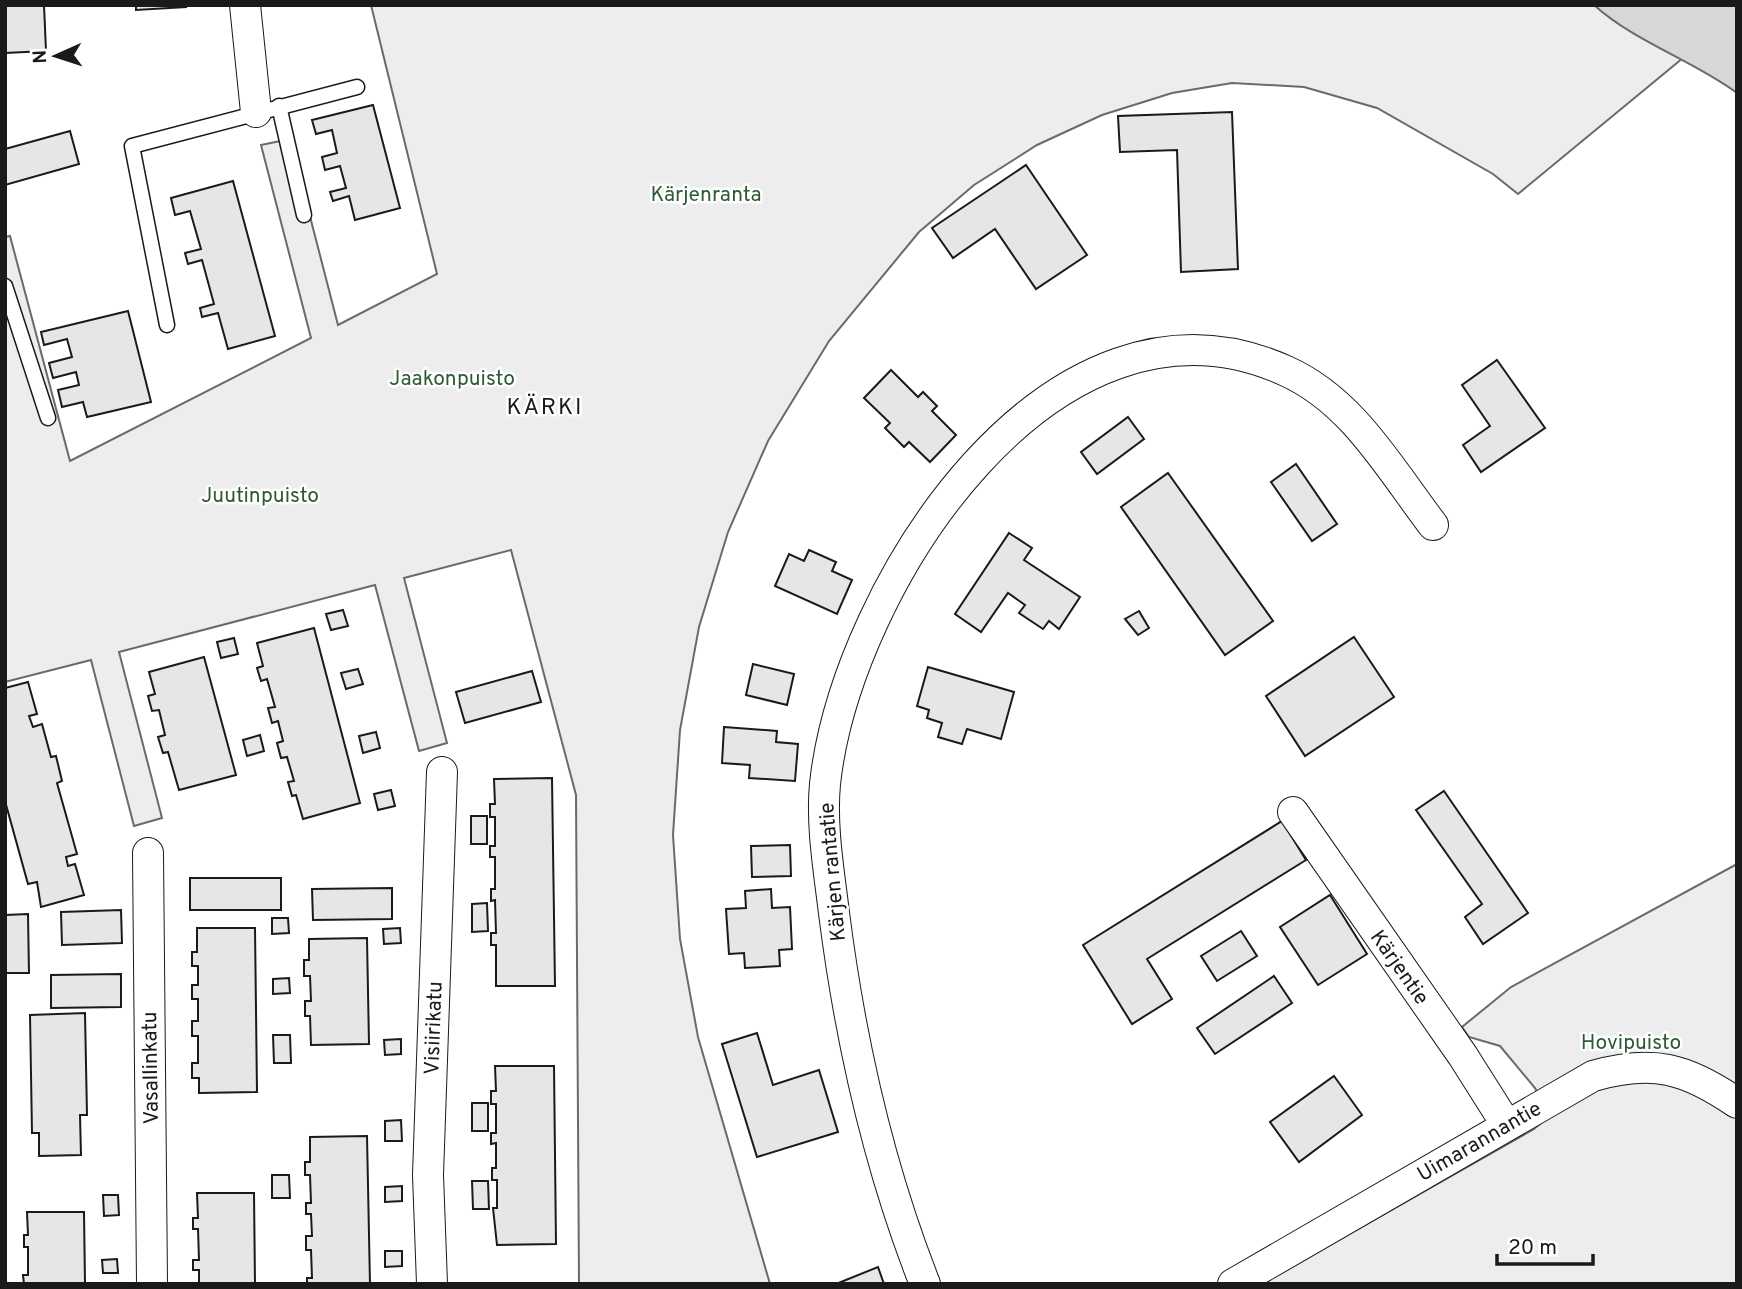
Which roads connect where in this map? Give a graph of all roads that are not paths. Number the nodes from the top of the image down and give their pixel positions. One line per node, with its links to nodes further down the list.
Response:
1 (245, 5): 3 (street)
2 (357, 87): 3 (lane)
3 (268, 109): 4 (lane); 6 (lane)
4 (304, 215)
5 (5, 286): 7 (lane)
6 (167, 325)
7 (48, 418)
8 (1433, 525): 16 (street, Kärjen rantatie)
9 (442, 772): 15 (street, Visiirikatu)
10 (1293, 812): 13 (street, Kärjentie)
11 (148, 853): 14 (street, Vasallinkatu)
12 (1737, 1103): 13 (street, Uimarannantie)
13 (1506, 1124): 17 (street, Uimarannantie)
14 (152, 1284)
15 (432, 1284)
16 (925, 1284)
17 (1233, 1284)

